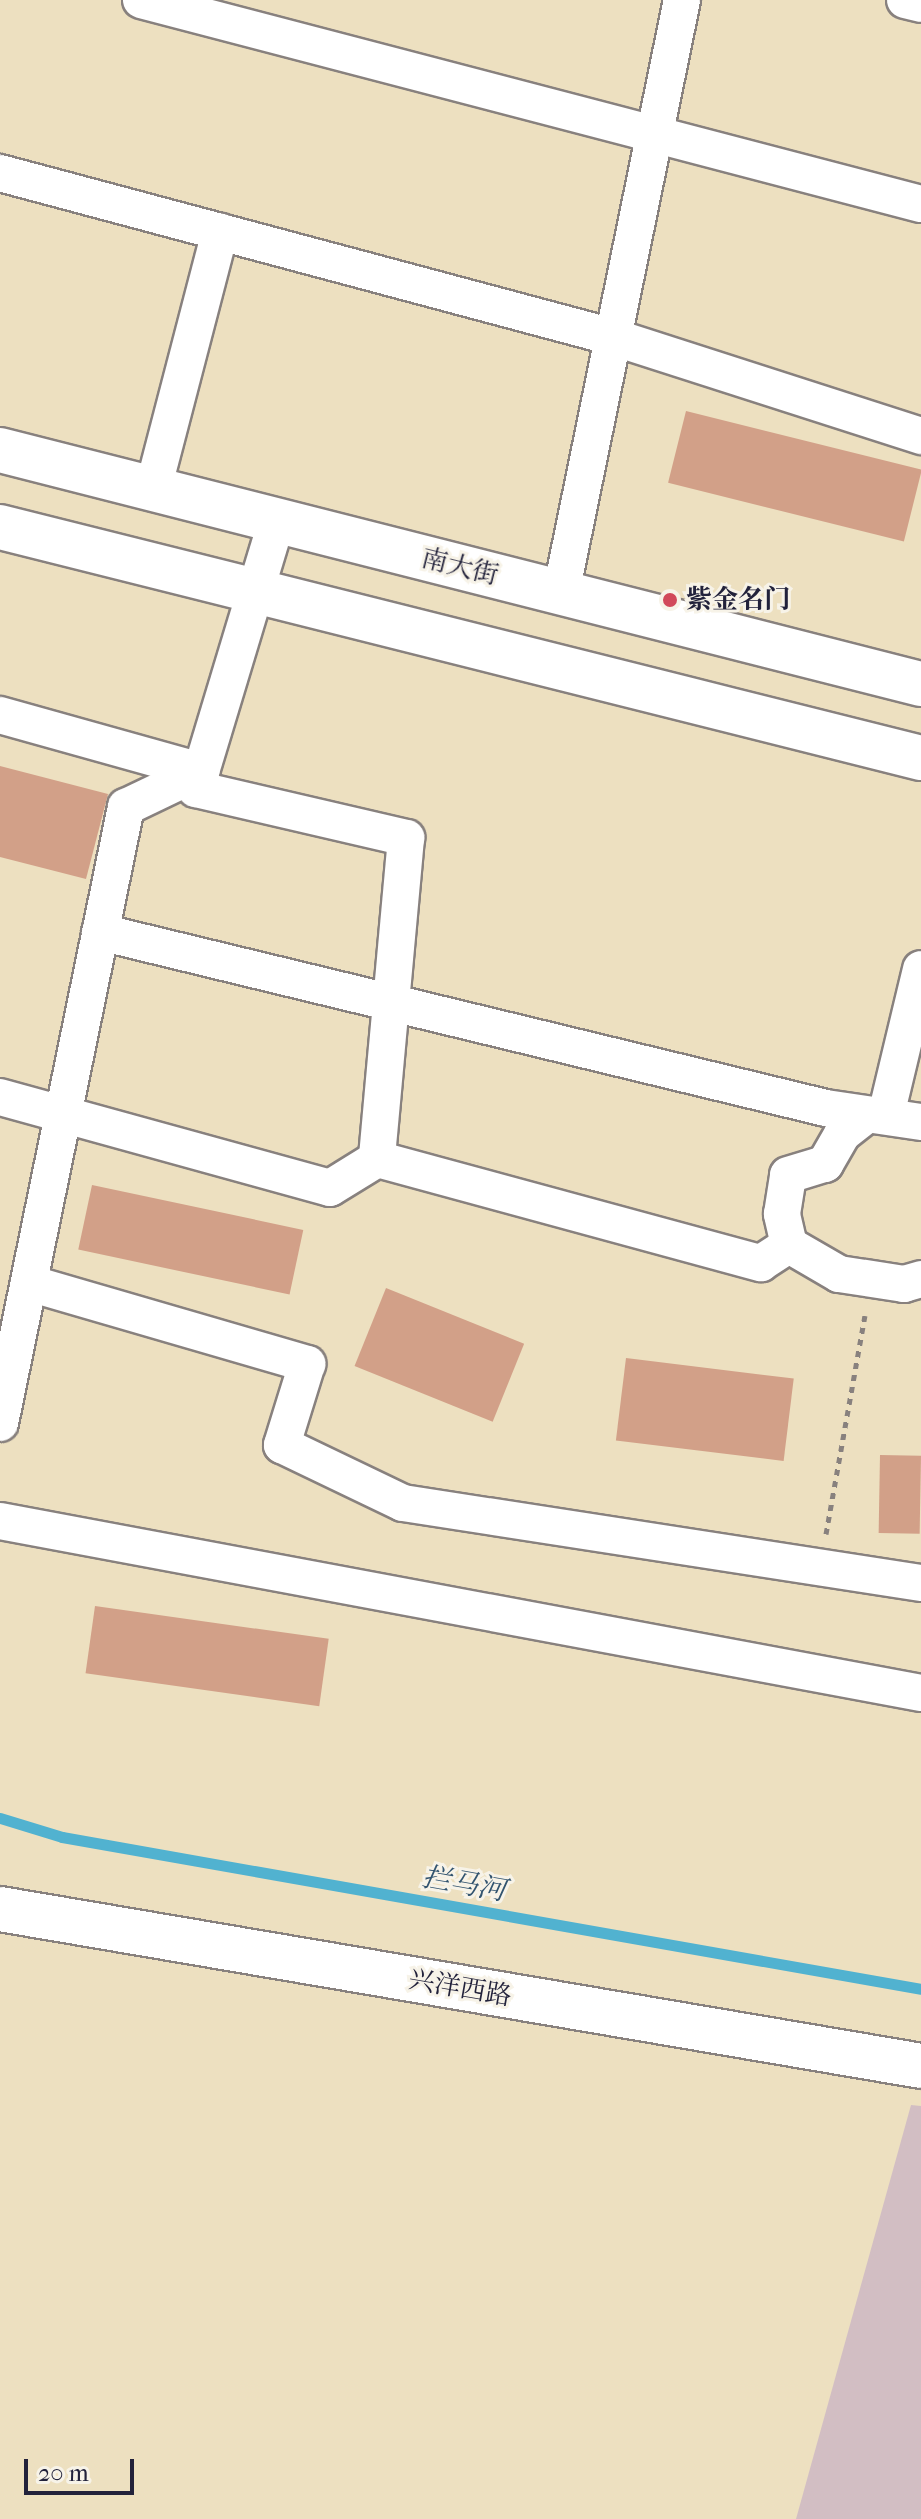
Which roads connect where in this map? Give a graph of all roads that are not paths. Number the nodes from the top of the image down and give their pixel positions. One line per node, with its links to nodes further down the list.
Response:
1 (141, 0): 5 (street)
2 (682, 0): 5 (street)
3 (905, 0): 4 (street)
4 (921, 4)
5 (655, 132): 7 (street); 9 (street)
6 (0, 173): 8 (street)
7 (921, 204)
8 (220, 232): 9 (street); 12 (street)
9 (613, 337): 10 (street); 16 (street)
10 (921, 436)
11 (0, 450): 12 (main road, 南大街)
12 (153, 489): 13 (main road, 南大街)
13 (277, 520): 15 (street); 16 (main road, 南大街)
14 (0, 527): 15 (main road)
15 (255, 591): 19 (main road); 20 (street)
16 (561, 593): 17 (main road, 南大街)
17 (921, 684)
18 (0, 715): 20 (street)
19 (921, 758)
20 (201, 771): 21 (street); 23 (street)
21 (100, 932): 23 (street); 25 (street)
22 (921, 969): 26 (street)
23 (391, 1003): 26 (street); 28 (street)
24 (0, 1097): 25 (street)
25 (63, 1113): 28 (street); 31 (street)
26 (875, 1116): 27 (street); 29 (street)
27 (921, 1122)
28 (377, 1159): 29 (street)
29 (789, 1245): 30 (street)
30 (921, 1279)
31 (29, 1283): 32 (street); 35 (street)
32 (8, 1345): 33 (street)
33 (0, 1423)
34 (0, 1521): 36 (street)
35 (921, 1583)
36 (921, 1693)
37 (0, 1909): 38 (main road, 兴洋西路)
38 (921, 2066)

